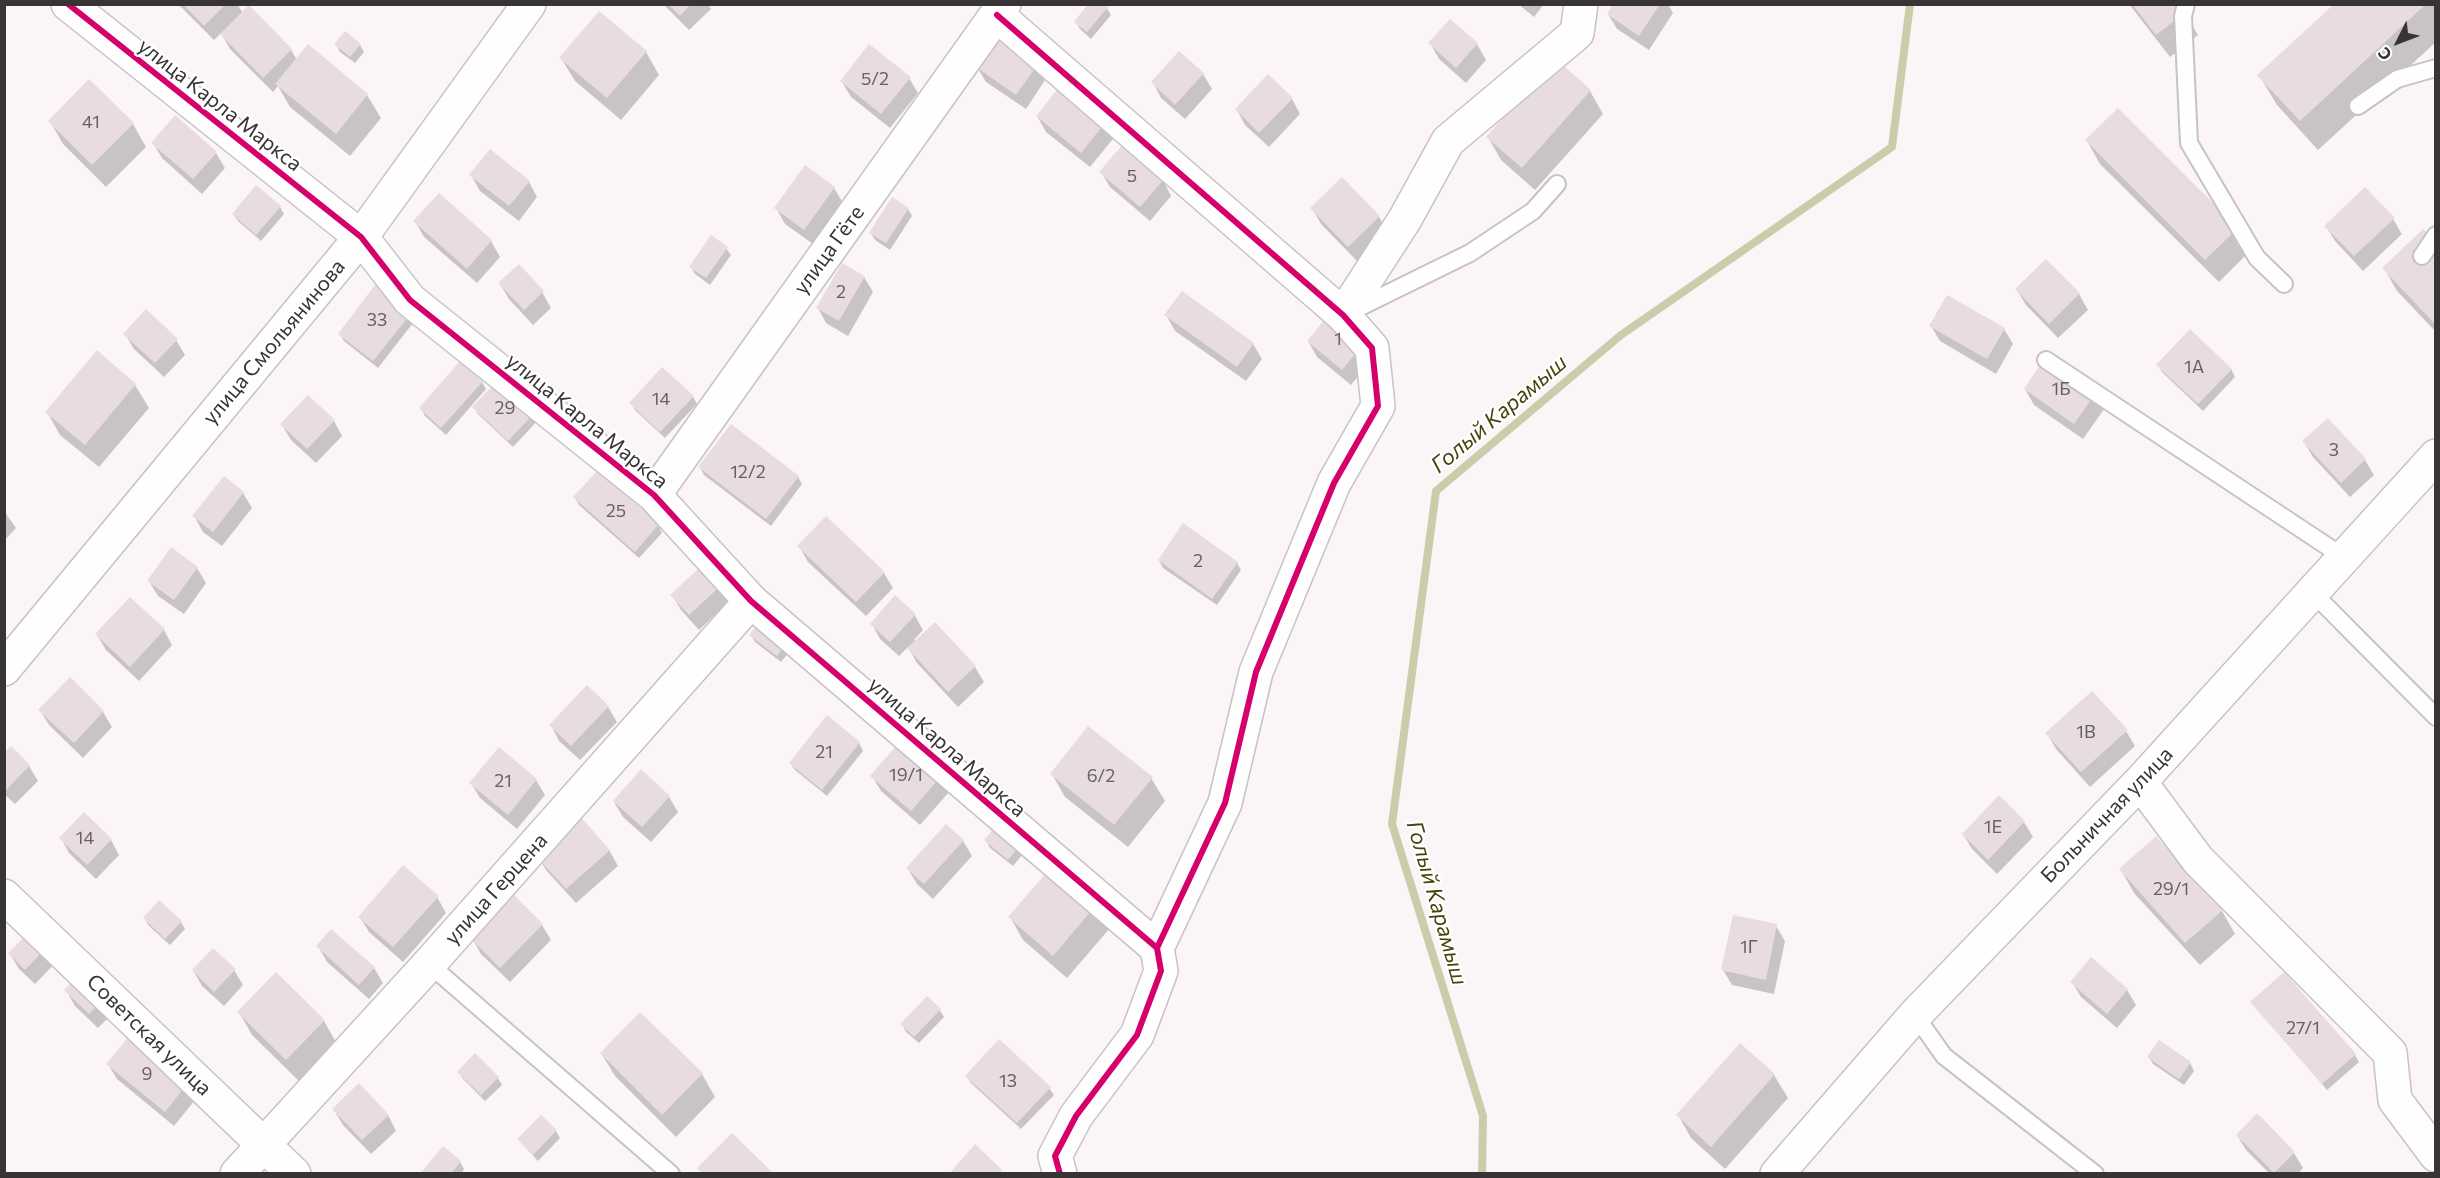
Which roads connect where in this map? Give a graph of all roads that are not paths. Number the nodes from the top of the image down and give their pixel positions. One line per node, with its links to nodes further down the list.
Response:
1 (68, 4): 10 (street, улица Карла Маркса)
2 (529, 4): 10 (street, улица Смольянинова)
3 (1581, 4): 13 (street)
4 (2186, 4): 12 (lane)
5 (1000, 10): 13 (street); 16 (street, улица Гёте)
6 (2436, 68): 7 (lane)
7 (2358, 106)
8 (1557, 184): 13 (lane)
9 (2436, 235): 11 (lane)
10 (361, 237): 16 (street, улица Карла Маркса); 20 (street, улица Смольянинова)
11 (2422, 256)
12 (2284, 284)
13 (1343, 315): 24 (street)
14 (2046, 360): 17 (lane)
15 (2436, 456): 17 (street, Больничная улица)
16 (654, 495): 19 (street, улица Карла Маркса)
17 (2345, 558): 18 (street, Больничная улица)
18 (2313, 593): 21 (lane); 22 (street, Больничная улица)
19 (751, 601): 24 (street, улица Карла Маркса); 25 (street, улица Герцена)
20 (4, 669)
21 (2436, 717)
22 (2140, 782): 26 (street, Больничная улица); 28 (street)
23 (4, 896): 27 (street, Советская улица)
24 (1157, 948): 32 (street)
25 (429, 964): 27 (street, улица Герцена); 31 (lane)
26 (1915, 1015): 33 (street, Больничная улица); 34 (lane)
27 (265, 1145): 29 (street, улица Герцена); 30 (street, Советская улица)
28 (2436, 1155)
29 (237, 1173)
30 (294, 1173)
31 (671, 1173)
32 (1060, 1173)
33 (1777, 1173)
34 (2095, 1173)

